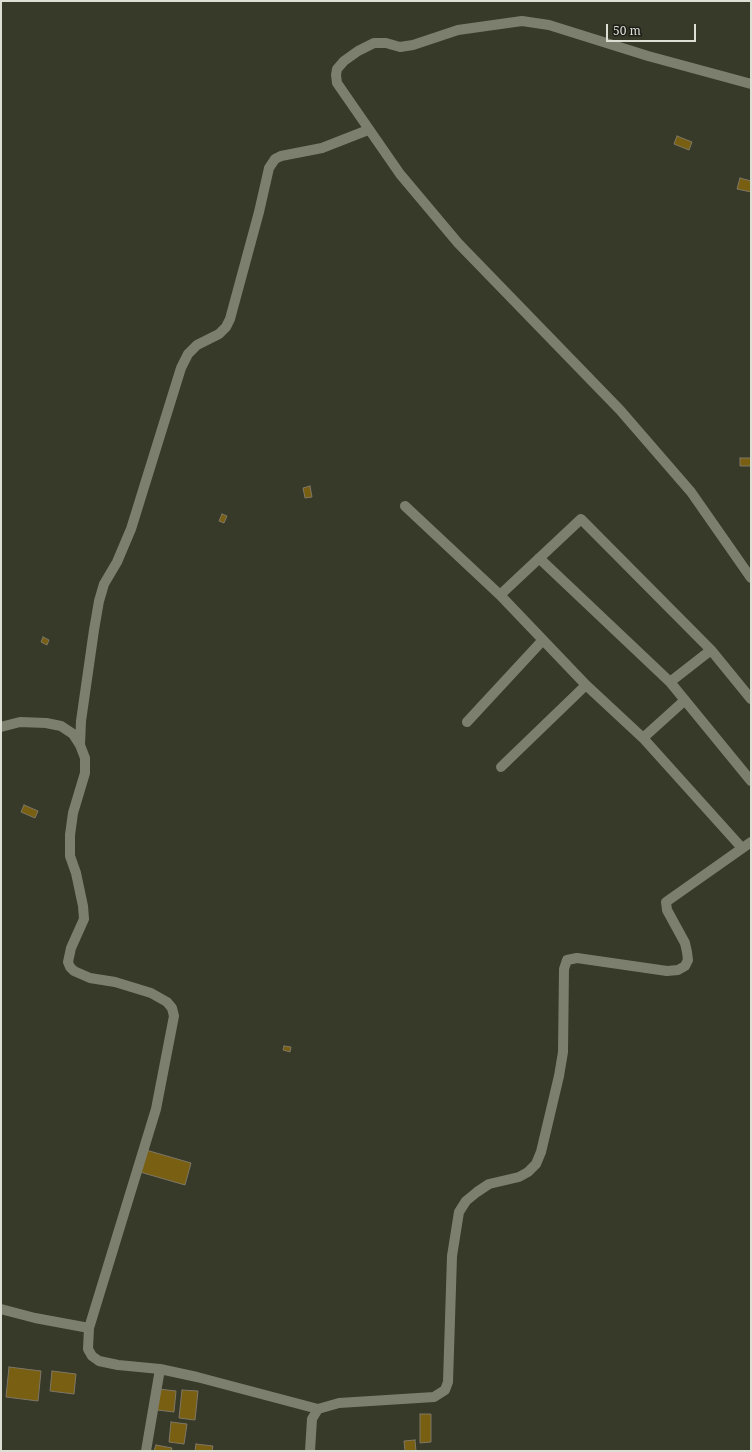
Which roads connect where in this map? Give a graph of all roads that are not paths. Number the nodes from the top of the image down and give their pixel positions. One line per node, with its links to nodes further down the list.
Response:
1 (751, 84): 2 (street)
2 (368, 130): 5 (street); 16 (street)
3 (405, 506): 6 (street)
4 (539, 558): 6 (street); 8 (street); 9 (street)
5 (751, 578)
6 (500, 595): 7 (street)
7 (542, 640): 10 (street); 13 (street)
8 (711, 650): 9 (street); 11 (street)
9 (670, 682): 12 (street)
10 (586, 685): 15 (street); 17 (street)
11 (751, 699)
12 (685, 700): 15 (street); 18 (street)
13 (467, 722)
14 (1, 727): 16 (street)
15 (643, 738): 20 (street)
16 (80, 745): 22 (street)
17 (501, 767)
18 (751, 781)
19 (751, 842): 20 (street)
20 (742, 848): 24 (street)
21 (1, 1309): 22 (street)
22 (89, 1328): 23 (street)
23 (160, 1369): 24 (street); 25 (street)
24 (318, 1409): 26 (street)
25 (146, 1451)
26 (310, 1451)

